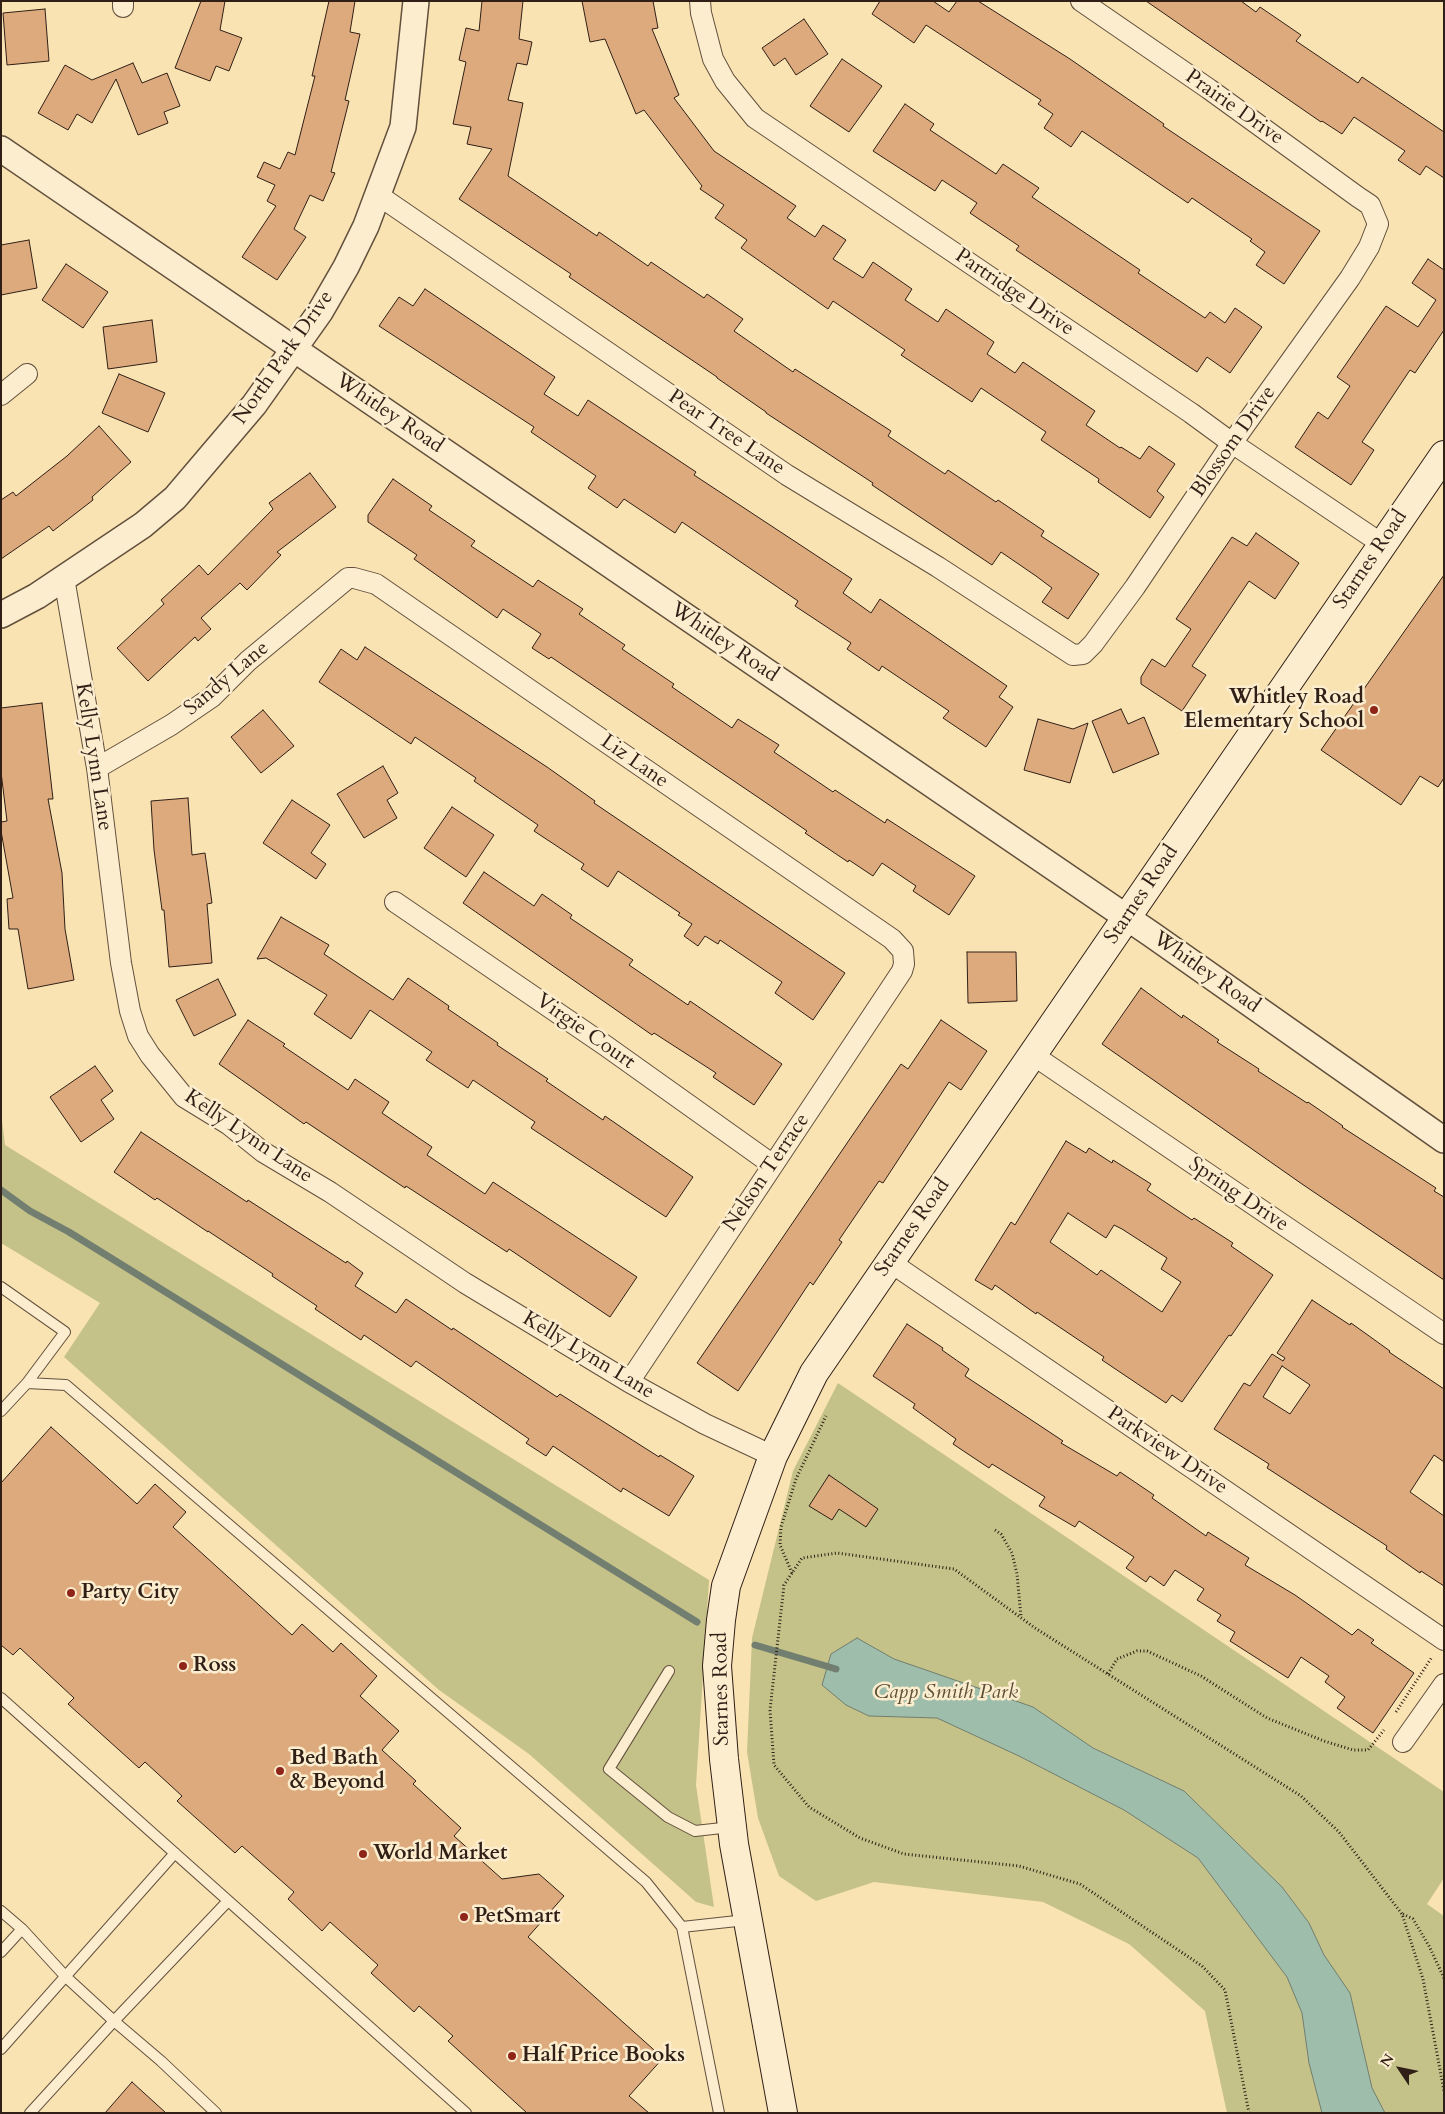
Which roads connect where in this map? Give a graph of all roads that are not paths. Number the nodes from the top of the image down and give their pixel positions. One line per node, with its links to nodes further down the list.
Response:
1 (416, 1): 5 (street, North Park Drive)
2 (700, 1): 10 (street, Partridge Drive)
3 (1081, 1): 6 (street, Prairie Drive)
4 (1, 149): 7 (street, Whitley Road)
5 (378, 196): 7 (street, North Park Drive); 16 (street, Pear Tree Lane)
6 (1378, 224): 10 (street, Blossom Drive)
7 (294, 349): 13 (street, North Park Drive); 19 (street, Whitley Road)
8 (27, 374): 9 (street)
9 (1, 395)
10 (1232, 443): 12 (street, Partridge Drive); 16 (street, Blossom Drive)
11 (1444, 455): 12 (main road, Starnes Road)
12 (1382, 544): 19 (main road, Starnes Road)
13 (64, 578): 15 (street, North Park Drive); 17 (street, Kelly Lynn Lane)
14 (348, 578): 17 (street, Sandy Lane); 20 (street, Liz Lane)
15 (1, 615)
16 (1083, 654)
17 (97, 768): 27 (street, Kelly Lynn Lane)
18 (395, 902): 23 (street, Virgie Court)
19 (1127, 918): 21 (main road, Starnes Road); 22 (street, Whitley Road)
20 (904, 964): 23 (street, Nelson Terrace)
21 (1033, 1054): 24 (main road, Starnes Road); 26 (street, Spring Drive)
22 (1444, 1140)
23 (773, 1165): 27 (street, Nelson Terrace)
24 (890, 1262): 30 (main road, Starnes Road); 31 (street, Parkview Drive)
25 (1, 1287): 28 (lane)
26 (1444, 1334)
27 (629, 1382): 30 (street, Kelly Lynn Lane)
28 (27, 1383): 29 (lane); 41 (lane)
29 (1, 1411)
30 (773, 1456): 36 (main road, Starnes Road)
31 (1443, 1640)
32 (669, 1671): 36 (lane)
33 (1444, 1684): 35 (street)
34 (1, 1698): 37 (lane)
35 (1403, 1742)
36 (732, 1827): 40 (main road, Starnes Road)
37 (176, 1854): 38 (lane); 44 (lane)
38 (228, 1901): 45 (lane); 49 (lane)
39 (1, 1911): 42 (lane)
40 (748, 1920): 41 (lane); 51 (main road, Starnes Road)
41 (682, 1927): 50 (lane)
42 (22, 1930): 43 (lane); 44 (lane)
43 (1, 1952)
44 (66, 1977): 45 (lane); 46 (lane)
45 (114, 2021): 47 (lane); 48 (lane)
46 (1, 2049)
47 (30, 2113)
48 (216, 2113)
49 (466, 2113)
50 (719, 2113)
51 (783, 2113)

